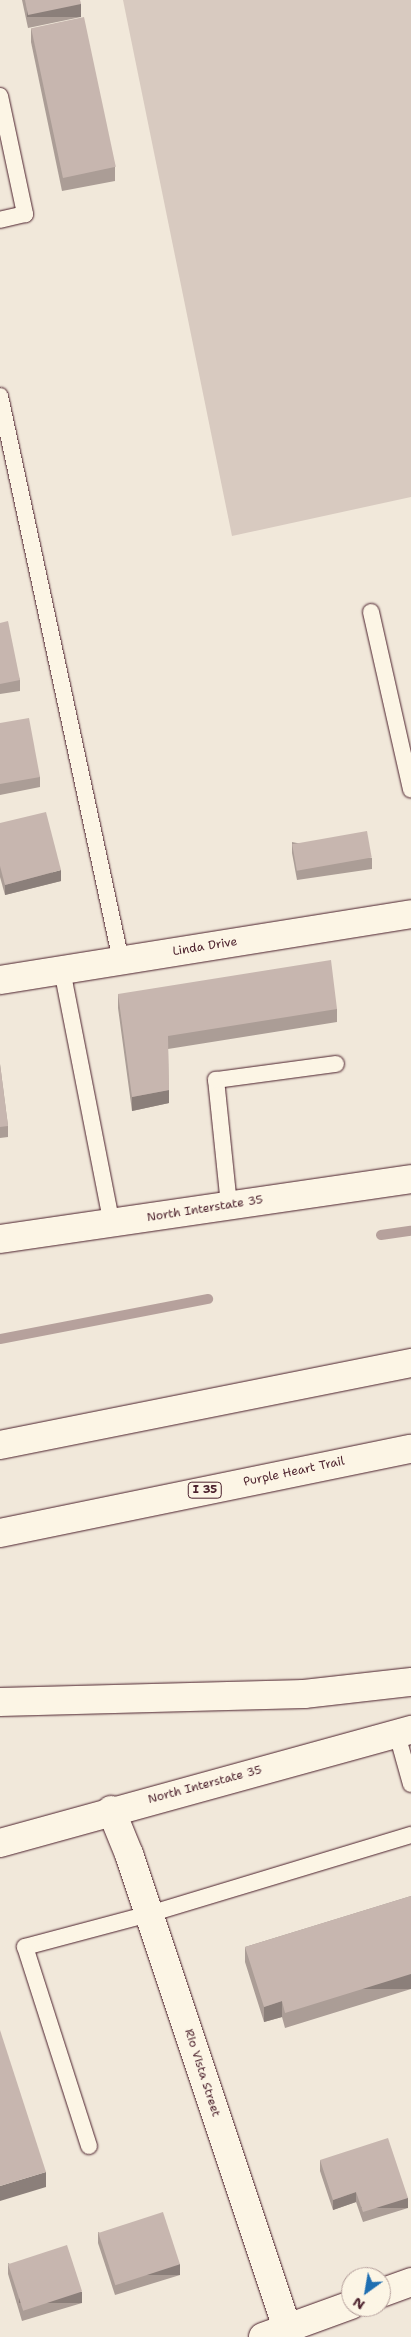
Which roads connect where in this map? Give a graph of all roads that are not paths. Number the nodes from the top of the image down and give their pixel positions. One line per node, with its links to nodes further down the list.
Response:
1 (0, 96): 2 (lane)
2 (0, 220)
3 (0, 396): 7 (lane)
4 (371, 612): 5 (lane)
5 (411, 790)
6 (411, 914): 7 (main road, Linda Drive)
7 (120, 961): 8 (main road, Linda Drive)
8 (62, 970): 9 (main road, Linda Drive); 13 (lane)
9 (0, 980)
10 (336, 1064): 12 (lane)
11 (411, 1180): 12 (main road, North Interstate 35)
12 (229, 1205): 13 (main road, North Interstate 35)
13 (112, 1224): 14 (main road, North Interstate 35)
14 (0, 1239)
15 (411, 1363): 16 (main road)
16 (0, 1445)
17 (411, 1448): 18 (main road, Purple Heart Trail / I 35)
18 (0, 1533)
19 (411, 1682): 20 (main road)
20 (0, 1702)
21 (404, 1732): 22 (lane); 23 (main road, North Interstate 35)
22 (411, 1784)
23 (111, 1810): 25 (main road, North Interstate 35); 26 (main road, Rio Vista Street)
24 (411, 1835): 26 (lane)
25 (0, 1843)
26 (149, 1914): 27 (lane); 31 (main road, Rio Vista Street)
27 (89, 2146)
28 (411, 2282): 29 (main road)
29 (391, 2289)
30 (341, 2309): 31 (main road)
31 (280, 2335)

